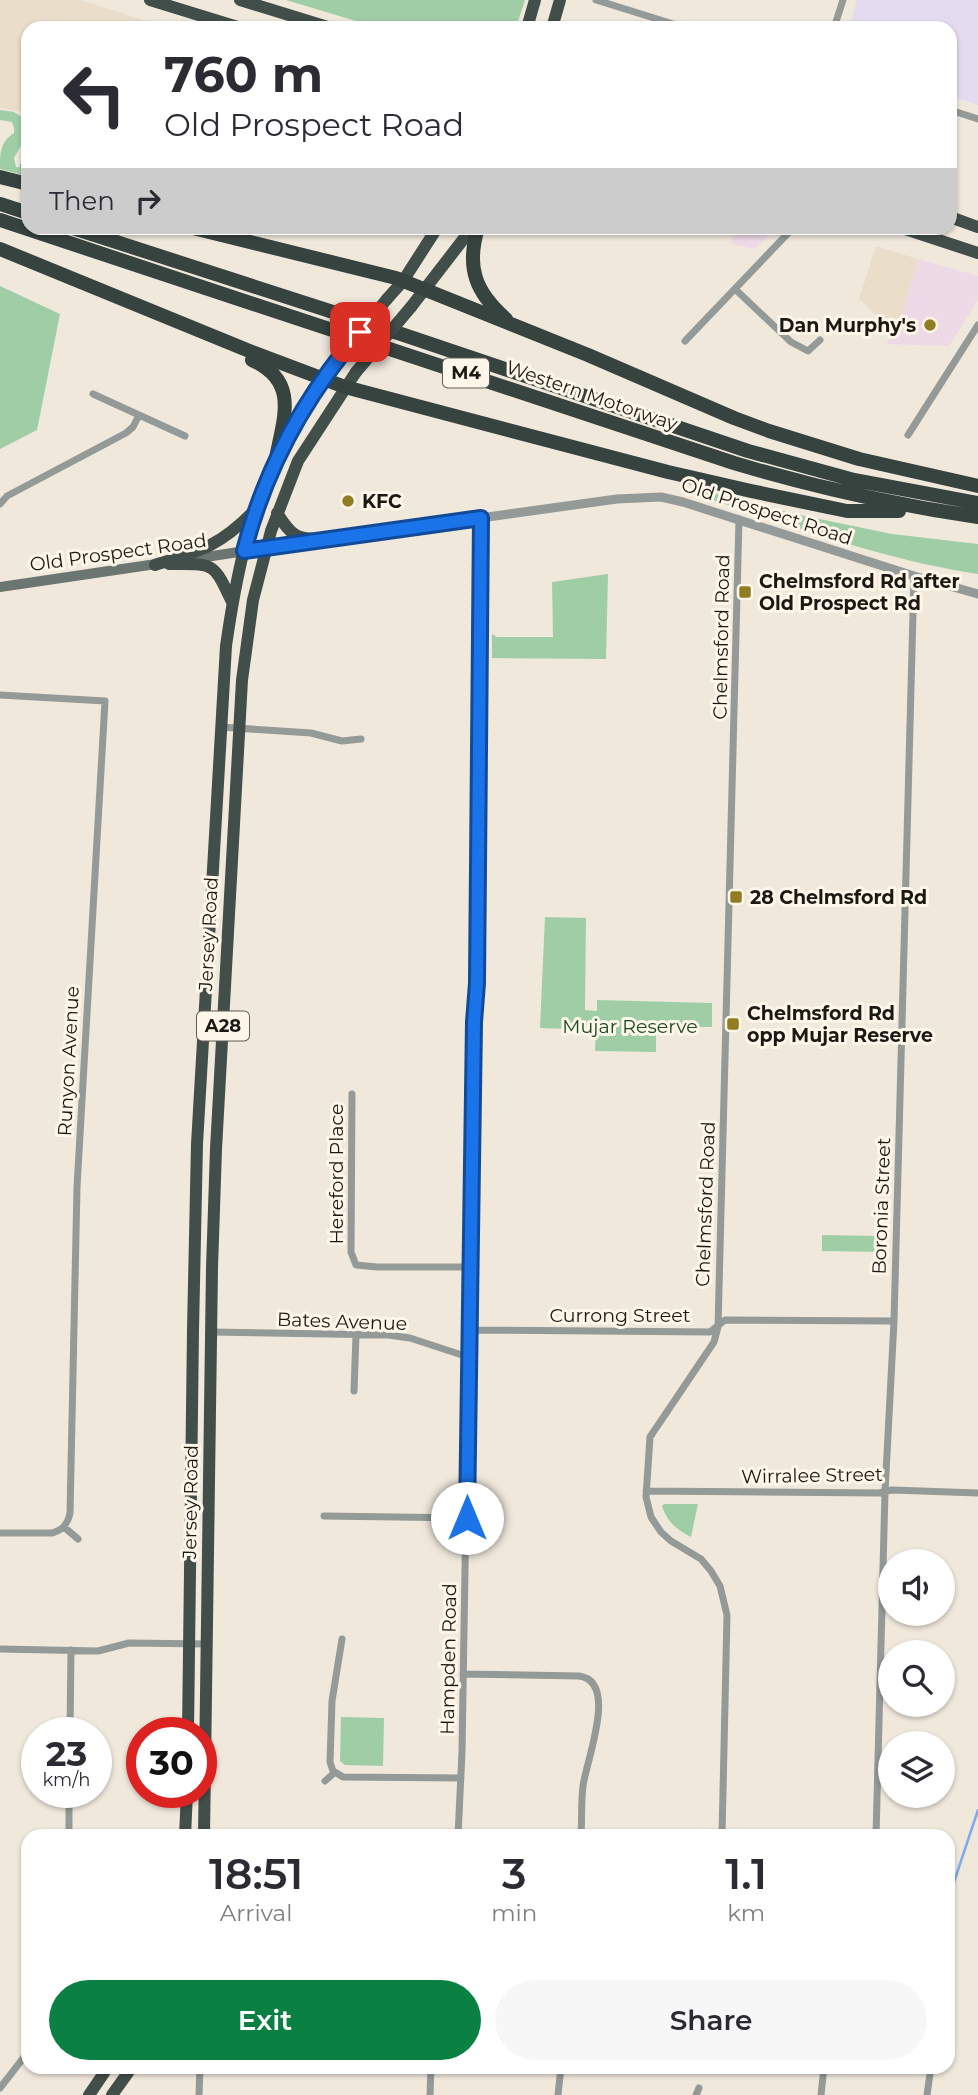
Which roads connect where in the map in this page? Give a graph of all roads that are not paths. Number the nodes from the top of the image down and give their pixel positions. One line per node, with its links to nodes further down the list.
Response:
1 (150, 0): 7 (highway)
2 (240, 0): 8 (highway)
3 (535, 0): 9 (highway)
4 (560, 0): 10 (highway)
5 (596, 0): 11 (street)
6 (843, 0): 12 (street)
7 (218, 21)
8 (308, 21)
9 (529, 21)
10 (554, 21)
11 (664, 21)
12 (836, 21)
13 (957, 112): 14 (street)
14 (978, 119)
15 (0, 177): 16 (highway)
16 (21, 182)
17 (0, 204): 18 (highway)
18 (21, 211)
19 (0, 220): 21 (highway, Western Motorway / M4)
20 (957, 220): 22 (highway)
21 (21, 227)
22 (978, 227)
23 (45, 235): 52 (highway, Western Motorway / M4)
24 (95, 235): 50 (highway, Western Motorway / M4)
25 (220, 235): 34 (highway)
26 (433, 235): 34 (highway, Jersey Road / A28)
27 (466, 235): 35 (highway, Jersey Road / A28)
28 (476, 235): 38 (highway)
29 (786, 235): 36 (street)
30 (923, 235): 32 (highway)
31 (0, 250): 41 (highway)
32 (978, 253)
33 (0, 258): 47 (highway)
34 (403, 281): 35 (highway); 41 (highway, Jersey Road / A28, bridge)
35 (424, 289): 38 (highway); 42 (highway, Jersey Road / A28, bridge)
36 (735, 289): 39 (street); 40 (street)
37 (978, 325): 45 (street)
38 (545, 339): 48 (highway)
39 (820, 340)
40 (685, 341)
41 (322, 380): 42 (highway); 47 (highway, Jersey Road / A28)
42 (345, 387): 52 (highway); 53 (highway, Jersey Road / A28)
43 (93, 394): 44 (street)
44 (139, 415): 46 (street); 49 (street)
45 (908, 435)
46 (185, 436)
47 (276, 458): 51 (highway, Jersey Road / A28)
48 (978, 486)
49 (0, 503)
50 (978, 503)
51 (256, 509): 59 (highway, Jersey Road / A28); 60 (highway)
52 (935, 511): 54 (highway, Western Motorway / M4)
53 (277, 513): 57 (highway); 58 (highway, Jersey Road / A28)
54 (978, 517)
55 (481, 518): 56 (street, Old Prospect Road); 57 (street, Old Prospect Road); 70 (street, Hampden Road)
56 (739, 520): 61 (street, Old Prospect Road); 72 (street, Chelmsford Road)
57 (325, 540): 58 (street, Old Prospect Road)
58 (265, 548): 59 (main road, Old Prospect Road); 67 (highway, Jersey Road / A28)
59 (244, 551): 60 (main road, Old Prospect Road); 64 (highway, Jersey Road / A28)
60 (155, 565): 62 (main road, Old Prospect Road); 64 (highway)
61 (914, 576): 63 (street, Old Prospect Road); 71 (street, Boronia Street)
62 (0, 587)
63 (978, 594)
64 (232, 602): 66 (highway, Jersey Road / A28)
65 (0, 695): 83 (street, Runyon Avenue)
66 (220, 727): 67 (street); 87 (highway, Jersey Road / A28)
67 (239, 728): 68 (street); 74 (highway, Jersey Road / A28)
68 (361, 740)
69 (352, 1094): 70 (street, Hereford Place)
70 (471, 1267): 73 (street, Hampden Road)
71 (894, 1321): 72 (street, Currong Street); 79 (street, Boronia Street)
72 (718, 1326): 73 (street, Currong Street); 78 (street, Chelmsford Road)
73 (468, 1330): 76 (street, Hampden Road)
74 (211, 1332): 75 (street, Bates Avenue); 88 (highway, Jersey Road / A28)
75 (356, 1335): 76 (street, Bates Avenue); 77 (street)
76 (468, 1357): 82 (street, Hampden Road)
77 (354, 1391)
78 (646, 1491): 79 (street, Wirralee Street); 104 (street, Chelmsford Road)
79 (886, 1492): 80 (street, Wirralee Street); 105 (street, Boronia Street)
80 (978, 1493)
81 (324, 1516): 82 (street)
82 (467, 1518): 91 (street, Hampden Road)
83 (64, 1527): 84 (street); 85 (street)
84 (0, 1533)
85 (78, 1539)
86 (342, 1639): 94 (street)
87 (189, 1643): 88 (street); 90 (street); 93 (highway, Jersey Road / A28)
88 (207, 1644): 101 (highway, Jersey Road / A28)
89 (0, 1649): 90 (street)
90 (71, 1650): 92 (street)
91 (463, 1674): 95 (street, Hampden Road); 103 (street)
92 (70, 1717)
93 (188, 1717)
94 (334, 1773): 95 (street); 96 (street)
95 (461, 1778): 102 (street, Hampden Road)
96 (325, 1781)
97 (69, 1808): 99 (street)
98 (187, 1808): 100 (highway)
99 (69, 1829)
100 (186, 1829)
101 (204, 1829)
102 (458, 1829)
103 (582, 1829)
104 (722, 1829)
105 (876, 1829)
106 (21, 2061): 114 (street)
107 (103, 2074): 115 (highway)
108 (127, 2074): 116 (highway)
109 (200, 2074): 117 (street)
110 (430, 2074): 118 (street)
111 (560, 2074): 119 (street)
112 (823, 2074): 120 (street)
113 (931, 2074): 121 (street)
114 (0, 2088)
115 (89, 2095)
116 (112, 2095)
117 (199, 2095)
118 (430, 2095)
119 (558, 2095)
120 (821, 2095)
121 (927, 2095)

